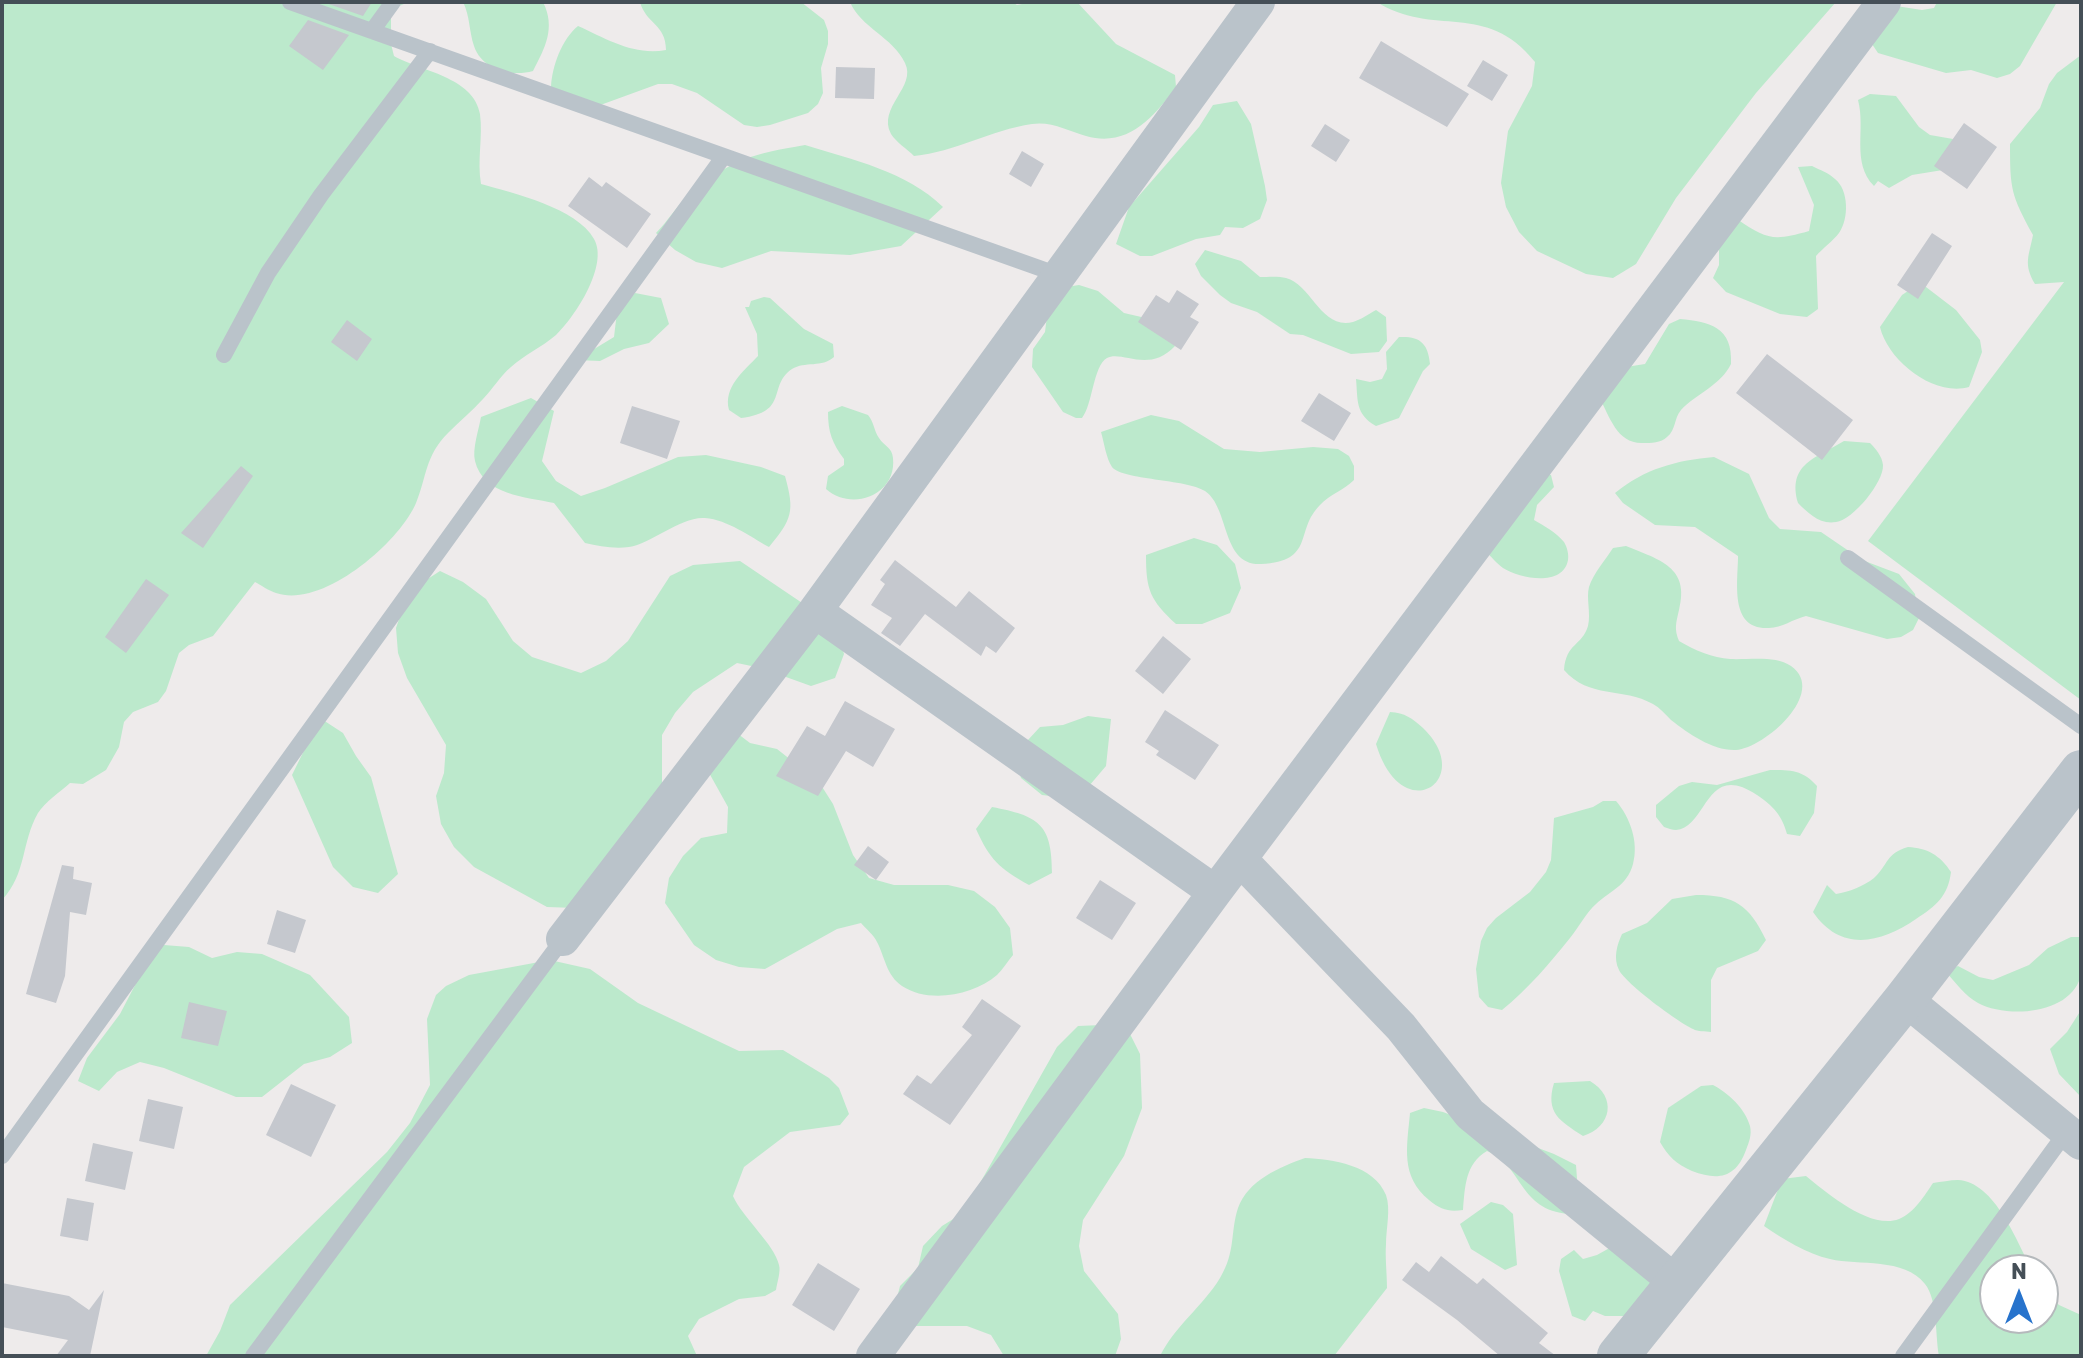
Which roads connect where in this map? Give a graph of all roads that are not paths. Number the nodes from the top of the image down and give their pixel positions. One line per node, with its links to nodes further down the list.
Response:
1 (290, 2): 5 (lane)
2 (393, 2): 5 (lane)
3 (1258, 2): 8 (street)
4 (1884, 2): 14 (street)
5 (372, 31): 6 (lane)
6 (430, 51): 7 (lane); 9 (lane)
7 (724, 156): 8 (lane); 19 (lane)
8 (1059, 275): 11 (street)
9 (224, 355)
10 (1848, 558): 12 (lane)
11 (815, 611): 15 (street); 16 (street)
12 (2081, 726)
13 (2081, 771): 17 (street)
14 (1240, 859): 15 (street); 20 (street)
15 (1215, 892): 22 (street)
16 (563, 939): 21 (lane)
17 (1905, 999): 18 (street); 20 (street)
18 (2074, 1137): 24 (lane)
19 (2, 1156)
20 (1677, 1283): 23 (street)
21 (253, 1356)
22 (873, 1356)
23 (1618, 1356)
24 (1903, 1356)

